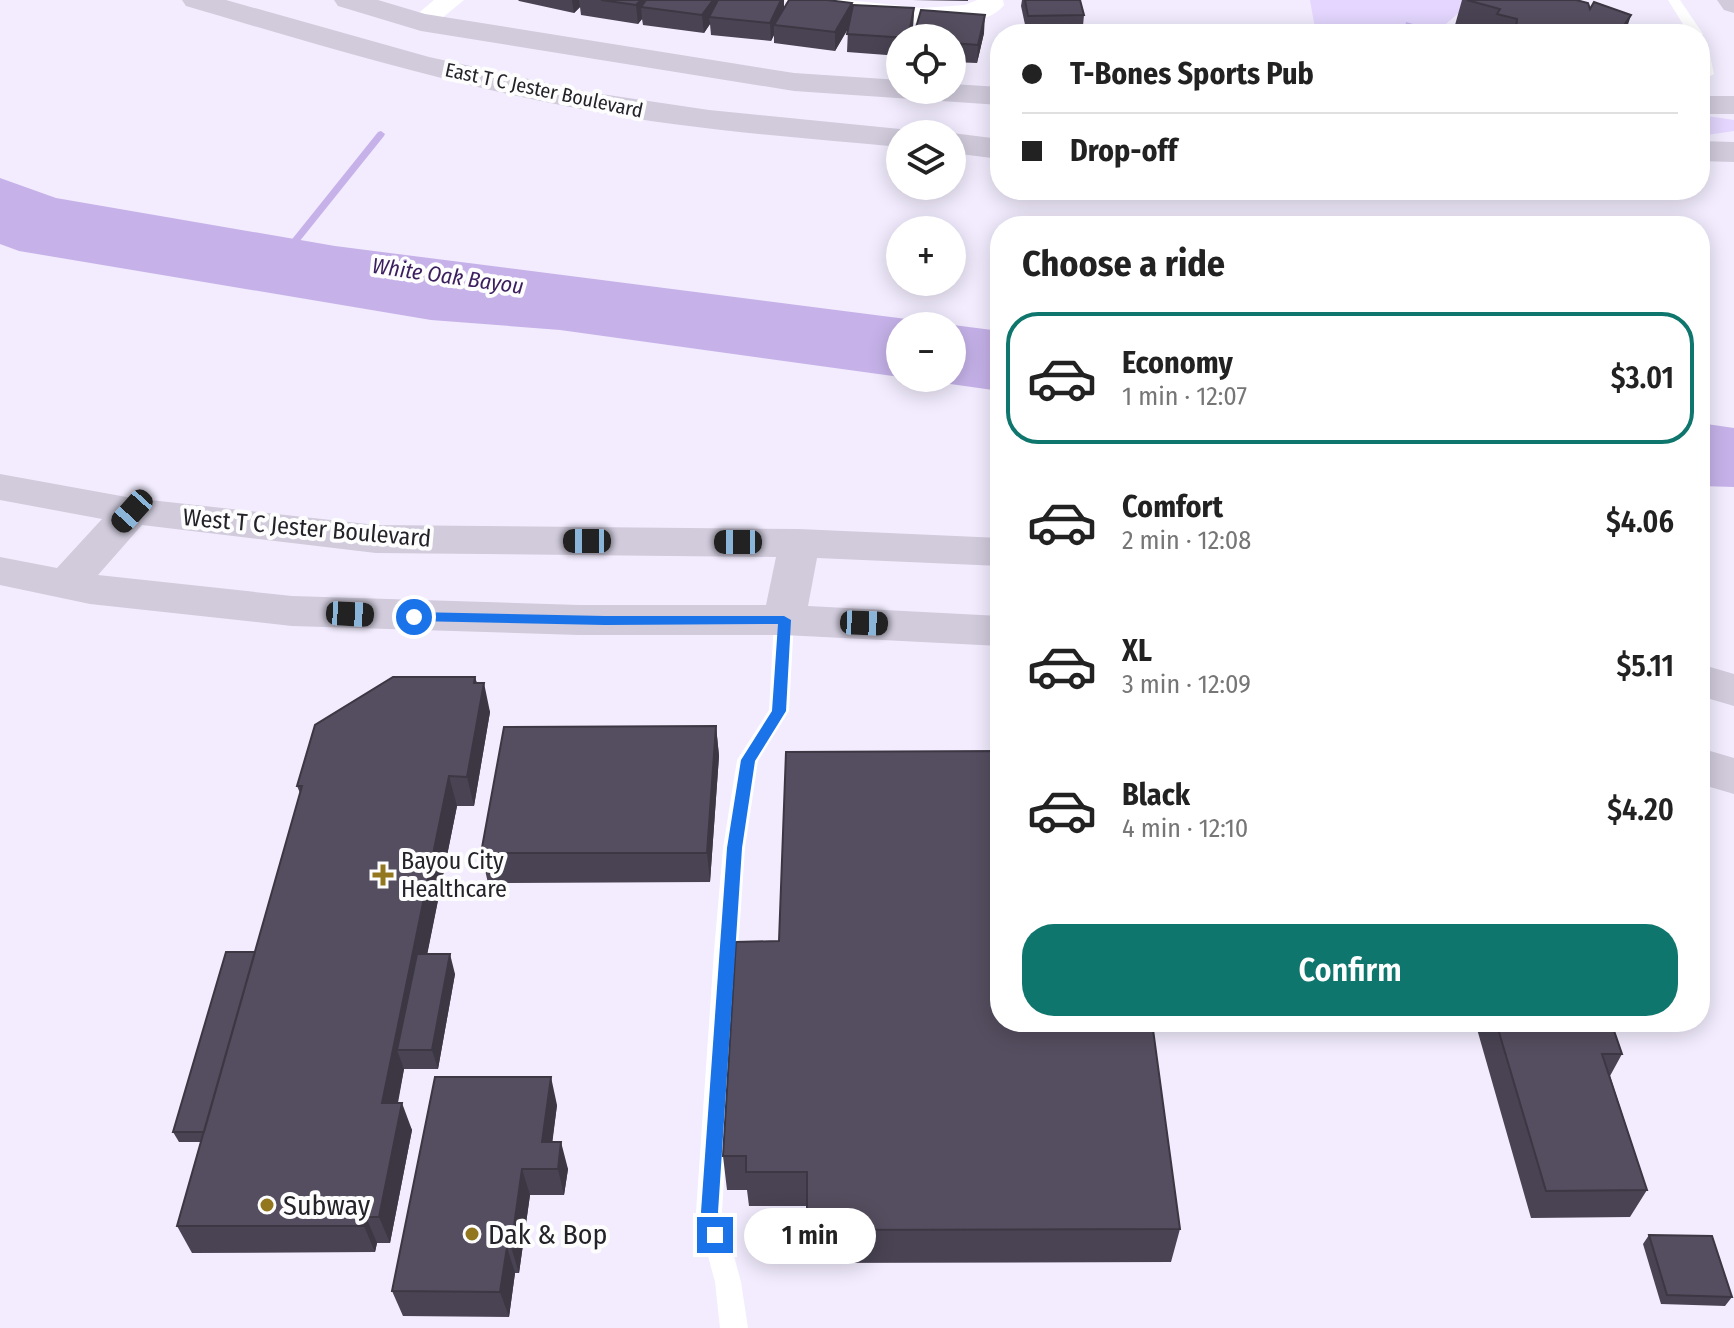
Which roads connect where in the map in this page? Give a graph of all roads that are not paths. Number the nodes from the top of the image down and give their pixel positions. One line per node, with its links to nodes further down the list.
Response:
1 (196, 0): 9 (main road, East T C Jester Boulevard)
2 (348, 0): 7 (main road, East T C Jester Boulevard)
3 (451, 0): 7 (street)
4 (1674, 0): 8 (lane)
5 (810, 1): 6 (street)
6 (991, 2)
7 (412, 13): 9 (main road); 10 (main road, East T C Jester Boulevard)
8 (1690, 24)
9 (366, 50): 15 (main road, East T C Jester Boulevard)
10 (886, 88)
11 (966, 94): 12 (main road)
12 (990, 95)
13 (1710, 105): 14 (main road)
14 (1734, 105)
15 (886, 137)
16 (966, 145): 17 (main road)
17 (990, 148)
18 (1710, 151): 19 (main road)
19 (1734, 152)
20 (0, 487): 21 (main road, West T C Jester Boulevard)
21 (132, 511): 22 (main road, West T C Jester Boulevard); 25 (main road)
22 (799, 543): 23 (main road, West T C Jester Boulevard); 26 (main road)
23 (990, 552)
24 (0, 571): 25 (main road)
25 (66, 585): 26 (main road)
26 (784, 620): 27 (main road); 32 (lane)
27 (990, 630)
28 (1710, 683): 29 (main road)
29 (1734, 690)
30 (1710, 769): 31 (main road)
31 (1734, 776)
32 (734, 1328)

